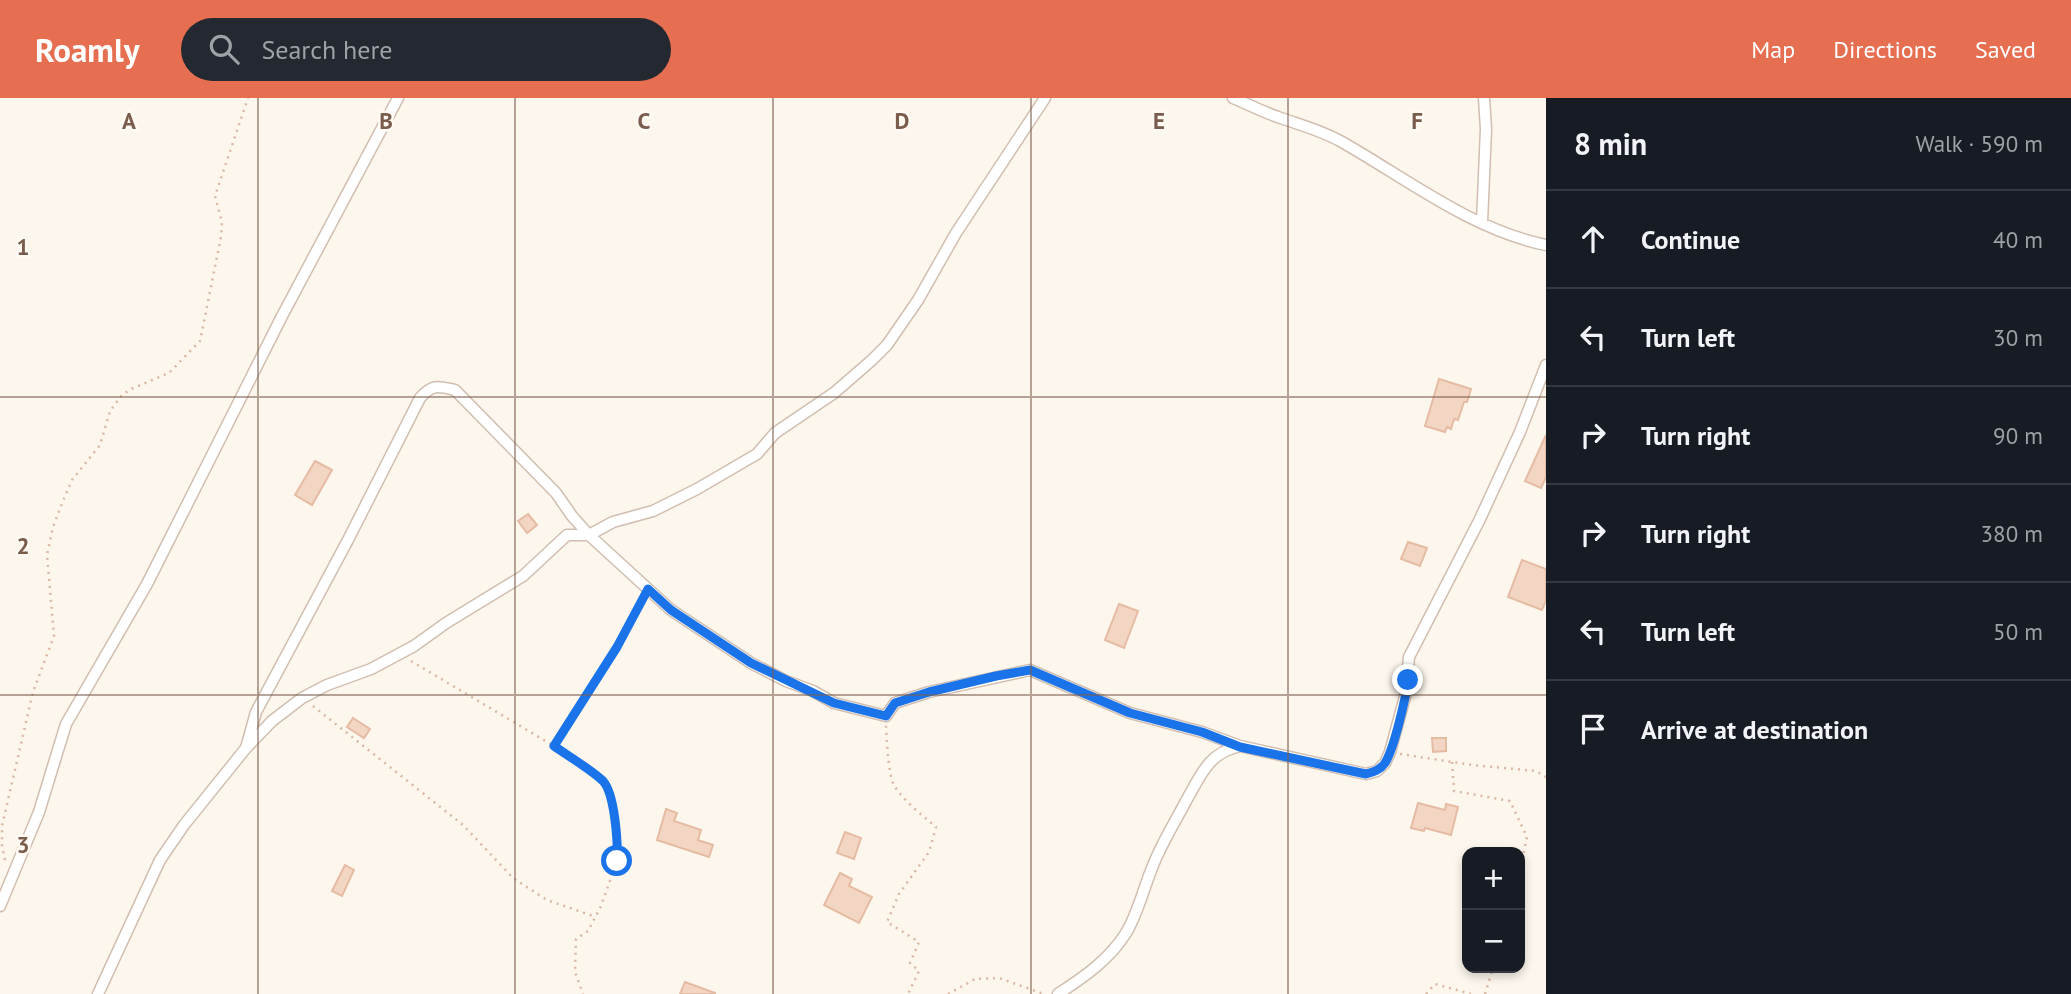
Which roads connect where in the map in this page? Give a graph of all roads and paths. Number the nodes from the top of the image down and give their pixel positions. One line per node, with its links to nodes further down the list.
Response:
1 (248, 98): 21 (path)
2 (398, 98): 22 (street)
3 (1045, 98): 9 (street)
4 (1233, 98): 6 (street)
5 (1484, 98): 6 (street)
6 (1482, 222): 7 (street)
7 (1546, 245)
8 (1546, 365): 17 (street)
9 (589, 535): 10 (street); 11 (street); 16 (street)
10 (648, 589): 13 (street); 14 (path)
11 (399, 654): 12 (street); 14 (path)
12 (302, 698): 16 (street); 23 (path)
13 (886, 716): 15 (street); 27 (path)
14 (554, 746): 23 (path)
15 (1240, 747): 17 (street); 30 (street)
16 (246, 748): 25 (street)
17 (1390, 752): 18 (path)
18 (1452, 762): 19 (path); 20 (path)
19 (1546, 777)
20 (1525, 847)
21 (5, 859)
22 (0, 906)
23 (596, 917): 26 (path)
24 (1491, 973): 33 (path)
25 (98, 994)
26 (583, 994)
27 (908, 994)
28 (948, 994): 29 (path)
29 (1044, 994)
30 (1058, 994)
31 (1426, 994): 32 (path)
32 (1471, 994)
33 (1485, 994)

